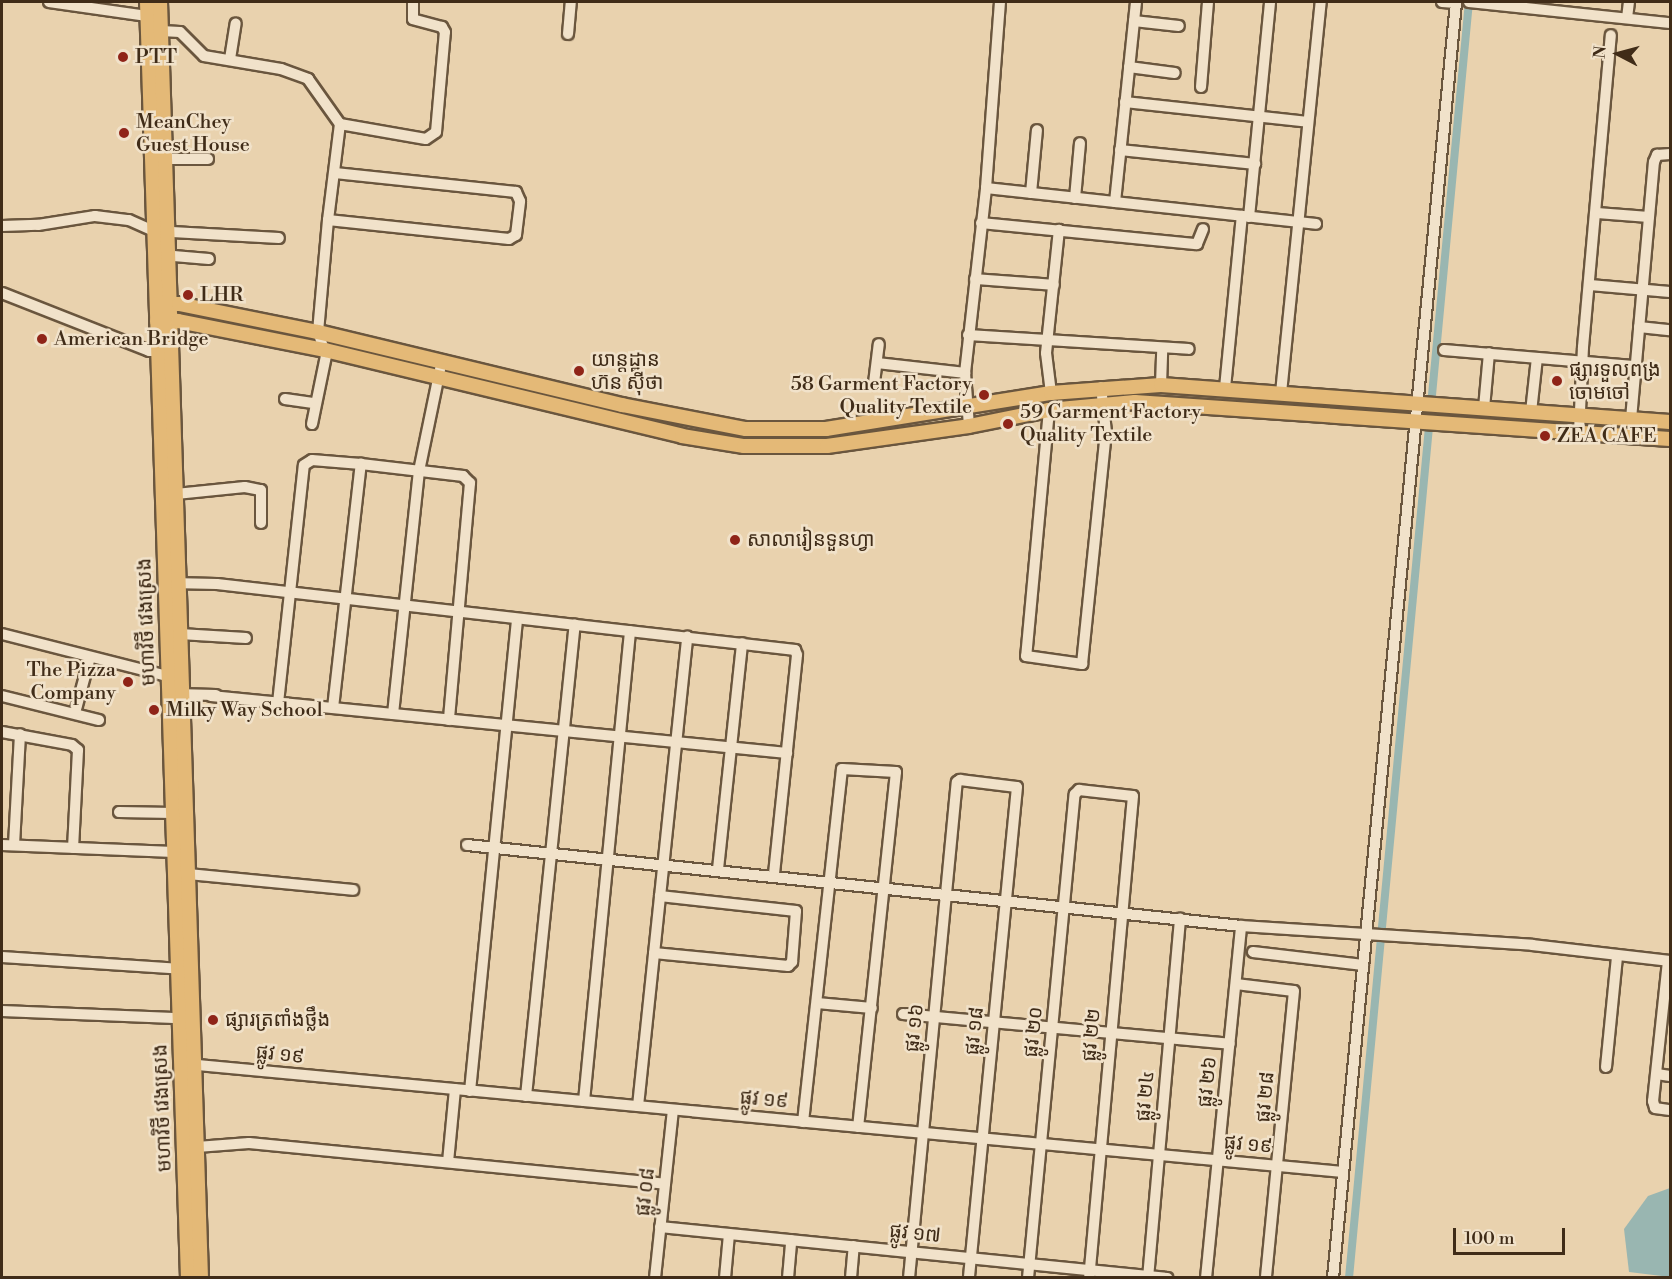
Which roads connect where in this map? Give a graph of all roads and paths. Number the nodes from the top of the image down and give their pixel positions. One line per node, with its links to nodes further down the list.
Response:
1 (49, 2): 17 (street)
2 (112, 2): 17 (street)
3 (147, 2): 18 (main road, មហាវិថី វេងស្រេង)
4 (160, 2): 24 (main road, មហាវិថី វេងស្រេង)
5 (413, 2): 34 (street)
6 (571, 2): 25 (street)
7 (1000, 2): 43 (street)
8 (1136, 2): 20 (street)
9 (1208, 2): 30 (street)
10 (1270, 2): 32 (street)
11 (1320, 2): 33 (street)
12 (1442, 2): 13 (street)
13 (1456, 2): 97 (street)
14 (1469, 2): 16 (street)
15 (1629, 2): 19 (street)
16 (1575, 7): 19 (street)
17 (121, 12): 18 (street)
18 (147, 16): 57 (main road, មហាវិថី វេងស្រេង)
19 (1627, 18): 22 (street)
20 (1134, 21): 23 (street); 28 (street)
21 (236, 22): 27 (street)
22 (1671, 23)
23 (1179, 26)
24 (161, 31): 27 (street); 39 (main road, មហាវិថី វេងស្រេង)
25 (568, 34)
26 (1611, 35): 47 (street)
27 (230, 59): 34 (street)
28 (1129, 67): 29 (street); 31 (street)
29 (1175, 73)
30 (1201, 87)
31 (1125, 102): 32 (street); 37 (street)
32 (1259, 117): 33 (street); 41 (street)
33 (1308, 122): 51 (street)
34 (340, 124): 42 (street)
35 (1037, 130): 44 (street)
36 (1080, 143): 45 (street)
37 (1119, 150): 41 (street); 46 (street)
38 (1671, 154): 49 (street)
39 (165, 159): 40 (street); 57 (main road, មហាវិថី វេងស្រេង)
40 (208, 159)
41 (1255, 164): 48 (street)
42 (335, 173): 50 (street); 50 (street)
43 (986, 188): 44 (street); 52 (street)
44 (1031, 193): 45 (street)
45 (1075, 198): 46 (street)
46 (1115, 202): 48 (street)
47 (1597, 213): 49 (street); 63 (street)
48 (1245, 216): 51 (street); 91 (street)
49 (1649, 217): 64 (street)
50 (328, 220): 71 (street)
51 (1297, 222): 53 (street); 93 (street)
52 (981, 223): 56 (street); 61 (street)
53 (1316, 224)
54 (2, 226): 57 (street)
55 (1203, 229): 56 (street)
56 (1059, 230): 62 (street)
57 (161, 232): 58 (street); 59 (main road, មហាវិថី វេងស្រេង)
58 (279, 238)
59 (162, 255): 60 (street); 67 (main road, មហាវិថី វេងស្រេង)
60 (209, 259)
61 (975, 279): 62 (street); 72 (street)
62 (1053, 285): 73 (street)
63 (1590, 285): 64 (street); 83 (street)
64 (1643, 289): 65 (street); 69 (street)
65 (1671, 292)
66 (2, 293): 79 (street)
67 (163, 304): 68 (main road, មហាវិថី វេងស្រេង); 71 (main road)
68 (164, 321): 77 (main road); 79 (main road, មហាវិថី វេងស្រេង)
69 (1639, 327): 70 (street); 85 (street)
70 (1671, 330)
71 (318, 332): 77 (street); 82 (main road)
72 (968, 335): 73 (street); 86 (street)
73 (1047, 342): 75 (street); 92 (street)
74 (879, 344): 84 (street)
75 (1162, 348): 76 (street); 89 (street)
76 (1189, 349)
77 (325, 350): 87 (main road); 95 (street)
78 (1444, 350): 80 (street)
79 (165, 351): 116 (main road, មហាវិថី វេងស្រេង); 118 (main road, មហាវិថី វេងស្រេង)
80 (1489, 353): 81 (street); 98 (street)
81 (1537, 357): 83 (street); 101 (street)
82 (442, 360): 87 (street); 106 (main road)
83 (1584, 362): 85 (street); 102 (street)
84 (877, 363): 86 (street); 88 (street)
85 (1636, 366): 103 (street)
86 (965, 373): 99 (street)
87 (438, 376): 112 (main road); 115 (street)
88 (874, 383)
89 (1161, 385): 90 (main road); 91 (main road)
90 (1101, 387): 92 (main road); 96 (street)
91 (1225, 388): 93 (main road)
92 (1052, 393): 99 (main road)
93 (1281, 393): 97 (main road)
94 (285, 399): 95 (street)
95 (315, 403): 107 (street)
96 (1102, 404): 100 (main road); 100 (street); 104 (main road)
97 (1427, 404): 98 (main road); 104 (street)
98 (1484, 408): 101 (main road)
99 (966, 409): 108 (street); 109 (main road)
100 (1049, 410): 108 (main road)
101 (1532, 412): 102 (main road)
102 (1580, 415): 103 (main road); 110 (street)
103 (1631, 419): 105 (main road)
104 (1426, 422): 110 (main road); 175 (street)
105 (1671, 422)
106 (707, 423): 109 (main road); 112 (main road)
107 (312, 424)
108 (969, 426): 113 (main road)
109 (784, 431): 113 (main road)
110 (1579, 432): 111 (main road)
111 (1671, 439)
112 (704, 440): 113 (main road)
113 (782, 448)
114 (361, 464): 115 (street); 119 (street); 120 (street)
115 (419, 471): 121 (street); 122 (street)
116 (176, 494): 117 (street); 118 (main road, មហាវិថី វេងស្រេង)
117 (261, 523)
118 (172, 586): 119 (street); 127 (main road, មហាវិថី វេងស្រេង); 132 (main road, មហាវិថី វេងស្រេង)
119 (290, 594): 120 (street); 135 (street)
120 (347, 602): 121 (street); 136 (street)
121 (404, 608): 122 (street); 138 (street)
122 (458, 613): 123 (street); 140 (street)
123 (518, 620): 124 (street); 141 (street)
124 (575, 625): 125 (street); 142 (street)
125 (630, 631): 128 (street); 145 (street)
126 (2, 634): 131 (street)
127 (180, 634): 129 (street); 132 (main road, មហាវិថី វេងស្រេង)
128 (687, 637): 130 (street); 146 (street)
129 (246, 638)
130 (742, 643): 147 (street); 148 (street)
131 (90, 657): 132 (street); 137 (street)
132 (175, 678): 133 (main road, មហាវិថី វេងស្រេង)
133 (176, 694): 135 (street); 152 (main road, មហាវិថី វេងស្រេង); 163 (main road, មហាវិថី វេងស្រេង)
134 (2, 696): 137 (street)
135 (278, 703): 136 (street)
136 (333, 708): 138 (street)
137 (75, 712): 139 (street)
138 (393, 714): 140 (street)
139 (99, 720)
140 (449, 720): 141 (street)
141 (507, 725): 142 (street); 156 (street)
142 (564, 731): 145 (street); 159 (street)
143 (2, 732): 144 (street)
144 (20, 734): 154 (street); 157 (street)
145 (621, 736): 146 (street); 160 (street)
146 (676, 742): 147 (street); 161 (street)
147 (734, 748): 148 (street); 162 (street)
148 (788, 753): 164 (street)
149 (1017, 787): 168 (street, ផ្លូវ ១៦); 170 (street, ផ្លូវ ១៨)
150 (1075, 791): 171 (street, ផ្លូវ ២០); 172 (street, ផ្លូវ ២២)
151 (119, 812): 152 (street)
152 (173, 813): 158 (main road, មហាវិថី វេងស្រេង)
153 (2, 845): 154 (street)
154 (14, 845): 157 (street)
155 (467, 845): 156 (street)
156 (495, 848): 159 (street); 202 (street)
157 (73, 849): 158 (street)
158 (174, 852): 182 (main road, មហាវិថី វេងស្រេង)
159 (550, 853): 160 (street); 203 (street)
160 (607, 859): 161 (street); 204 (street)
161 (664, 864): 162 (street); 169 (street)
162 (718, 869): 164 (street)
163 (188, 874): 167 (street); 182 (main road, មហាវិថី វេងស្រេង)
164 (774, 875): 165 (street)
165 (831, 881): 166 (street); 166 (street); 184 (street)
166 (886, 887): 168 (street); 186 (street)
167 (353, 890)
168 (946, 894): 170 (street); 189 (street, ផ្លូវ ១៦)
169 (660, 896): 177 (street); 177 (street)
170 (1006, 901): 171 (street); 191 (street, ផ្លូវ ១៨)
171 (1064, 906): 172 (street); 192 (street, ផ្លូវ ២០)
172 (1122, 912): 173 (street); 193 (street, ផ្លូវ ២២)
173 (1180, 918): 174 (street); 194 (street, ផ្លូវ ២៤)
174 (1241, 926): 175 (street); 183 (street, ផ្លូវ ២៦)
175 (1368, 935): 178 (street); 181 (street)
176 (1253, 952): 181 (street)
177 (654, 953): 205 (street)
178 (1617, 956): 180 (street); 198 (street)
179 (2, 957): 182 (street)
180 (1669, 961): 185 (street)
181 (1363, 965): 219 (street)
182 (185, 969): 190 (main road, មហាវិថី វេងស្រេង); 197 (main road, មហាវិថី វេងស្រេង)
183 (1236, 984): 196 (street, ផ្លូវ ២៦); 218 (street, ផ្លូវ ២៨)
184 (817, 1003): 186 (street); 208 (street)
185 (1667, 1006): 195 (street)
186 (872, 1008): 209 (street)
187 (2, 1011): 190 (street)
188 (903, 1014): 189 (street)
189 (934, 1017): 191 (street); 210 (street, ផ្លូវ ១៦)
190 (180, 1018): 197 (main road, មហាវិថី វេងស្រេង)
191 (994, 1023): 192 (street); 211 (street, ផ្លូវ ១៨)
192 (1052, 1028): 193 (street); 212 (street, ផ្លូវ ២០)
193 (1110, 1033): 194 (street); 214 (street, ផ្លូវ ២២)
194 (1169, 1039): 196 (street); 215 (street, ផ្លូវ ២៤)
195 (1665, 1039): 199 (street)
196 (1230, 1044): 216 (street, ផ្លូវ ២៦)
197 (188, 1064): 201 (street, ផ្លូវ ១៩); 213 (main road, មហាវិថី វេងស្រេង); 230 (main road, មហាវិថី វេងស្រេង)
198 (1606, 1067)
199 (1657, 1074): 200 (street); 207 (street)
200 (1671, 1076)
201 (455, 1089): 202 (street, ផ្លូវ ១៩); 217 (street)
202 (470, 1091): 203 (street, ផ្លូវ ១៩)
203 (526, 1096): 204 (street, ផ្លូវ ១៩)
204 (584, 1101): 205 (street, ផ្លូវ ១៩)
205 (638, 1106): 206 (street, ផ្លូវ ១៩)
206 (673, 1110): 208 (street, ផ្លូវ ១៩); 220 (street, ផ្លូវ ០៨)
207 (1671, 1110)
208 (803, 1122): 209 (street, ផ្លូវ ១៩)
209 (858, 1127): 210 (street, ផ្លូវ ១៩)
210 (923, 1133): 211 (street, ផ្លូវ ១៩); 225 (street, ផ្លូវ ១៦)
211 (982, 1139): 212 (street, ផ្លូវ ១៩); 226 (street, ផ្លូវ ១៨)
212 (1041, 1144): 214 (street, ផ្លូវ ១៩); 227 (street, ផ្លូវ ២០)
213 (197, 1147): 217 (street); 231 (main road, មហាវិថី វេងស្រេង)
214 (1100, 1150): 215 (street, ផ្លូវ ១៩); 228 (street, ផ្លូវ ២២)
215 (1159, 1155): 216 (street, ផ្លូវ ១៩); 229 (street, ផ្លូវ ២៤)
216 (1218, 1161): 218 (street, ផ្លូវ ១៩); 240 (street, ផ្លូវ ២៦)
217 (448, 1162): 220 (street)
218 (1277, 1166): 219 (street, ផ្លូវ ១៩); 241 (street, ផ្លូវ ២៨)
219 (1343, 1172): 242 (street)
220 (665, 1184): 221 (street, ផ្លូវ ០៨)
221 (660, 1227): 222 (street, ផ្លូវ ១៧); 232 (street, ផ្លូវ ០៨)
222 (729, 1234): 223 (street, ផ្លូវ ១៧); 233 (street)
223 (791, 1240): 224 (street, ផ្លូវ ១៧); 234 (street)
224 (854, 1246): 225 (street, ផ្លូវ ១៧); 235 (street)
225 (911, 1252): 226 (street, ផ្លូវ ១៧); 236 (street, ផ្លូវ ១៦)
226 (970, 1258): 227 (street, ផ្លូវ ១៧); 237 (street, ផ្លូវ ១៨)
227 (1030, 1264): 228 (street, ផ្លូវ ១៧); 238 (street, ផ្លូវ ២០)
228 (1089, 1274): 229 (street, ផ្លូវ ១៧)
229 (1148, 1277): 239 (street, ផ្លូវ ១៧)
230 (188, 1278)
231 (201, 1278)
232 (655, 1278)
233 (725, 1278)
234 (788, 1278)
235 (851, 1278)
236 (909, 1278)
237 (969, 1278)
238 (1028, 1278)
239 (1167, 1278)
240 (1206, 1278)
241 (1266, 1278)
242 (1333, 1278)

